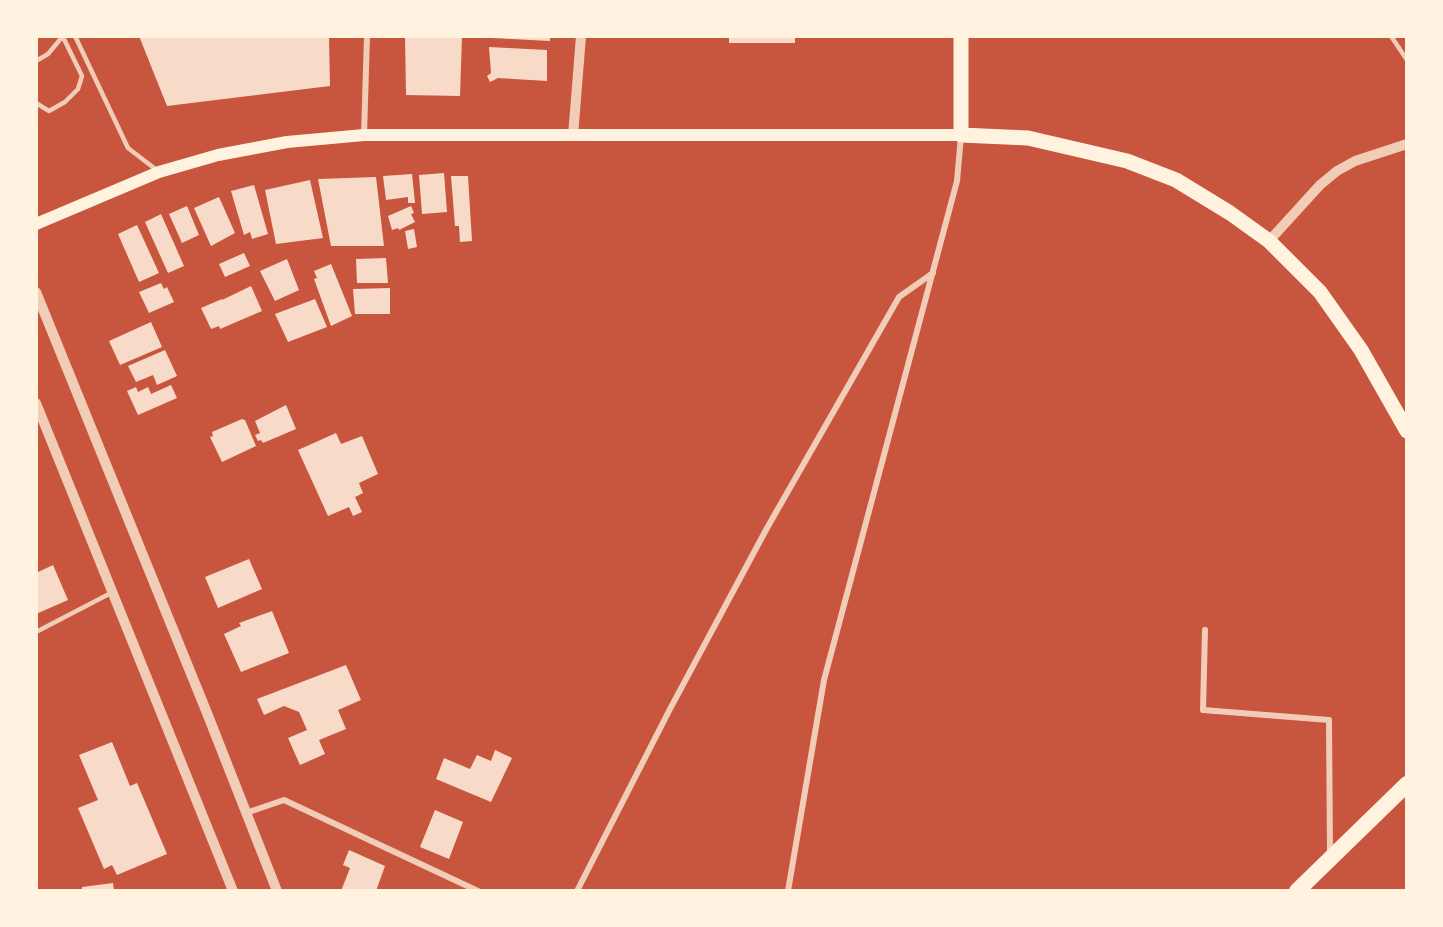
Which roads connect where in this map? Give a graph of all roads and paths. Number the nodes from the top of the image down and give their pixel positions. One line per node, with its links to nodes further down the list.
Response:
1 (75, 36): 14 (lane)
2 (367, 36): 10 (street)
3 (581, 36): 12 (street)
4 (961, 36): 11 (main road)
5 (1391, 36): 7 (lane)
6 (63, 37): 8 (lane); 9 (lane)
7 (1407, 60)
8 (36, 61)
9 (36, 103)
10 (364, 135): 12 (main road); 14 (main road)
11 (961, 135): 12 (main road); 16 (main road); 17 (street)
12 (573, 136)
13 (1407, 144): 16 (street)
14 (159, 172): 15 (main road)
15 (36, 224)
16 (1269, 242): 20 (main road)
17 (933, 273): 30 (street); 31 (street)
18 (36, 292): 25 (street)
19 (36, 403): 21 (street)
20 (1407, 431)
21 (113, 592): 23 (lane); 27 (street)
22 (1206, 630): 26 (street)
23 (36, 632)
24 (1407, 784): 26 (highway)
25 (246, 813): 28 (street); 29 (street)
26 (1330, 857): 32 (highway)
27 (233, 891)
28 (277, 891)
29 (478, 891)
30 (577, 891)
31 (788, 891)
32 (1297, 891)

